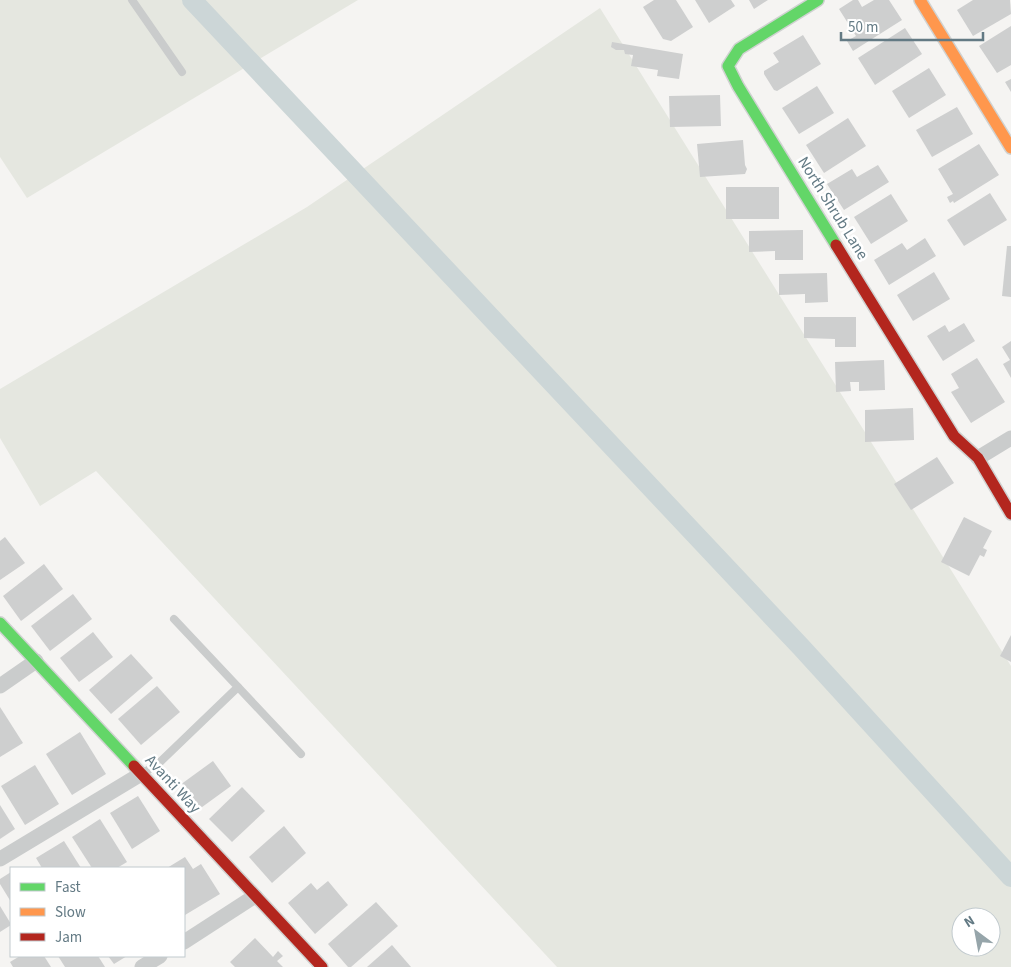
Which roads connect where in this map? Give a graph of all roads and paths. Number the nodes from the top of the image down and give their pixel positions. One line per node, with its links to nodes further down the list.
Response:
1 (132, 0): 4 (lane)
2 (818, 0): 7 (street, North Shrub Lane)
3 (920, 0): 5 (street)
4 (182, 72)
5 (1011, 148)
6 (1011, 438): 7 (street)
7 (978, 458): 8 (street)
8 (1011, 514)
9 (174, 619): 13 (lane)
10 (0, 622): 11 (street, Avanti Way)
11 (36, 662): 12 (street); 15 (street, Avanti Way)
12 (0, 686)
13 (238, 687): 14 (lane); 15 (lane)
14 (301, 754)
15 (141, 774): 16 (street); 17 (street, Avanti Way)
16 (0, 859)
17 (255, 896): 18 (street); 21 (street, Avanti Way)
18 (185, 941)
19 (158, 957): 20 (street)
20 (142, 967)
21 (322, 967)

